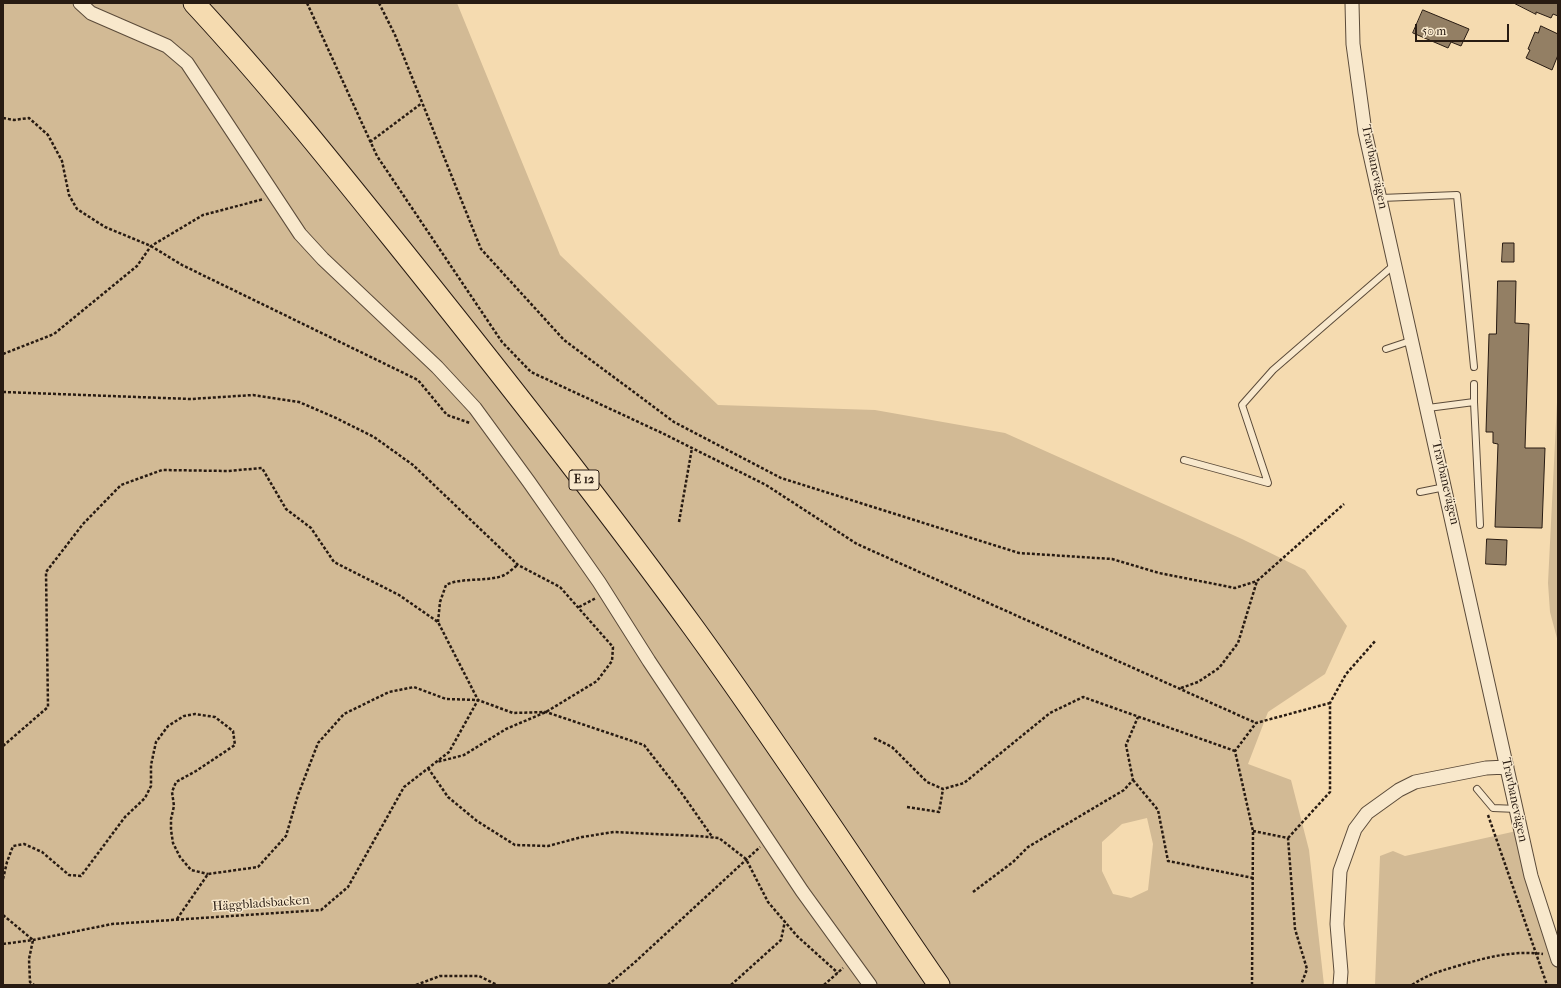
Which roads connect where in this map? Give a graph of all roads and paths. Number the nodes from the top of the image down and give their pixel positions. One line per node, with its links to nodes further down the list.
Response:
1 (80, 3): 10 (street)
2 (194, 3): 77 (highway, E 12)
3 (213, 3): 78 (highway, E 12)
4 (307, 3): 9 (path)
5 (379, 3): 7 (path)
6 (1352, 3): 11 (street, Travbanevägen)
7 (422, 103): 9 (path); 31 (path)
8 (3, 118): 12 (path)
9 (370, 142): 23 (path)
10 (275, 196): 12 (path); 22 (street)
11 (1381, 198): 13 (street, Travbanevägen); 17 (lane)
12 (152, 246): 16 (path); 22 (path)
13 (1396, 264): 14 (street, Travbanevägen); 24 (lane)
14 (1413, 340): 15 (lane); 21 (street, Travbanevägen)
15 (1386, 349)
16 (3, 354)
17 (1474, 367)
18 (1474, 384): 20 (lane)
19 (3, 392): 30 (path)
20 (1474, 402): 21 (lane); 29 (lane)
21 (1428, 408): 25 (street, Travbanevägen)
22 (486, 424): 32 (street)
23 (692, 448): 28 (path); 36 (path)
24 (1184, 460)
25 (1445, 487): 26 (lane); 46 (street, Travbanevägen)
26 (1420, 492)
27 (1344, 504): 31 (path)
28 (679, 522)
29 (1480, 525)
30 (518, 565): 33 (path); 34 (path)
31 (1257, 581): 36 (path)
32 (606, 592): 33 (path); 57 (street)
33 (579, 607): 39 (path)
34 (438, 622): 37 (path); 43 (path)
35 (1376, 640): 38 (path)
36 (1180, 688): 41 (path)
37 (478, 700): 39 (path); 45 (path, Häggbladsbacken); 59 (path)
38 (1330, 703): 41 (path); 56 (path)
39 (546, 712): 45 (path); 55 (path)
40 (1138, 717): 44 (path); 48 (path); 49 (path)
41 (1256, 723): 44 (path)
42 (874, 738): 49 (path)
43 (3, 746)
44 (1235, 751): 54 (path)
45 (434, 763): 47 (path, Häggbladsbacken)
46 (1507, 767): 52 (street, Travbanevägen); 81 (street)
47 (428, 768): 55 (path); 64 (path, Häggbladsbacken)
48 (1133, 780): 60 (path); 62 (path)
49 (943, 789): 51 (path)
50 (1477, 789): 52 (lane)
51 (907, 807)
52 (1517, 809): 69 (street, Travbanevägen)
53 (1486, 811): 68 (path)
54 (1253, 831): 56 (path); 60 (path)
55 (713, 838): 58 (path)
56 (1288, 838): 80 (path)
57 (768, 840): 58 (path); 76 (street)
58 (746, 859): 65 (path); 73 (path)
59 (208, 874): 61 (path); 64 (path)
60 (1253, 878): 79 (path)
61 (3, 879)
62 (973, 892)
63 (3, 915): 66 (path)
64 (177, 920): 66 (path, Häggbladsbacken)
65 (785, 921): 74 (path); 75 (path)
66 (33, 940): 67 (path, Häggbladsbacken); 70 (path)
67 (3, 944)
68 (1536, 953): 69 (path); 82 (path); 83 (path)
69 (1557, 958)
70 (34, 985)
71 (416, 985): 72 (path)
72 (497, 985)
73 (608, 985)
74 (731, 985)
75 (824, 985)
76 (870, 985)
77 (939, 985)
78 (954, 985)
79 (1252, 985)
80 (1301, 985)
81 (1340, 985)
82 (1412, 985)
83 (1547, 985)

